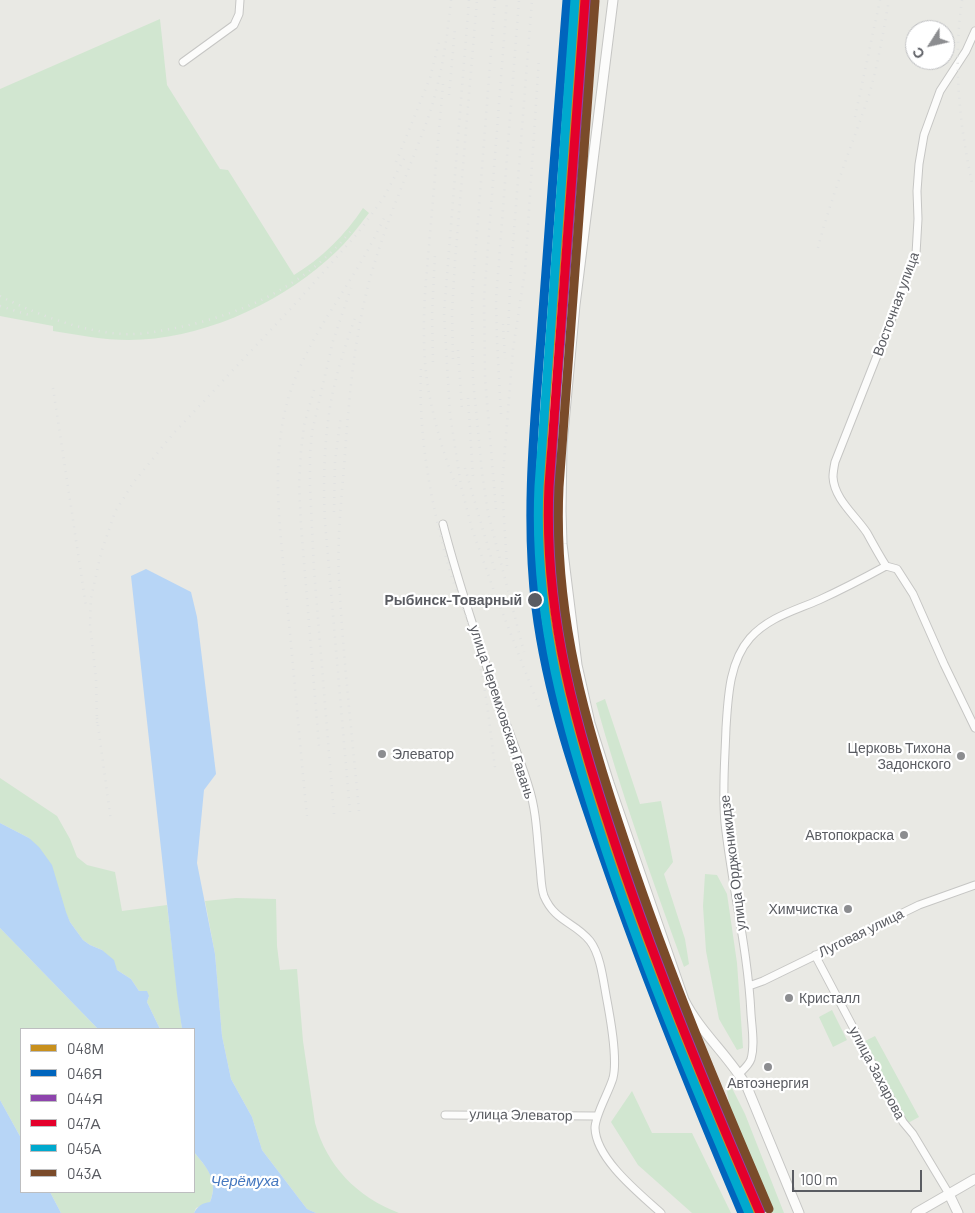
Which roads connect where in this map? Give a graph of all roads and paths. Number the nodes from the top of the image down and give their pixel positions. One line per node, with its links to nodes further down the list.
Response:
1 (240, 0): 4 (street)
2 (613, 0): 11 (street)
3 (975, 31): 6 (street, Восточная улица)
4 (183, 62)
5 (443, 524): 13 (street, улица Черемховская Гавань)
6 (886, 566): 7 (street); 10 (street, улица Орджоникидзе)
7 (975, 728)
8 (975, 885): 9 (street, Луговая улица)
9 (815, 955): 10 (street, Луговая улица); 15 (street, улица Захарова)
10 (750, 986): 11 (street, улица Орджоникидзе)
11 (739, 1074): 17 (street)
12 (445, 1115): 13 (street, улица Элеватор)
13 (597, 1116): 16 (street)
14 (975, 1179): 15 (street)
15 (949, 1194): 18 (street); 19 (street, улица Захарова)
16 (661, 1213)
17 (799, 1213)
18 (916, 1213)
19 (958, 1213)

